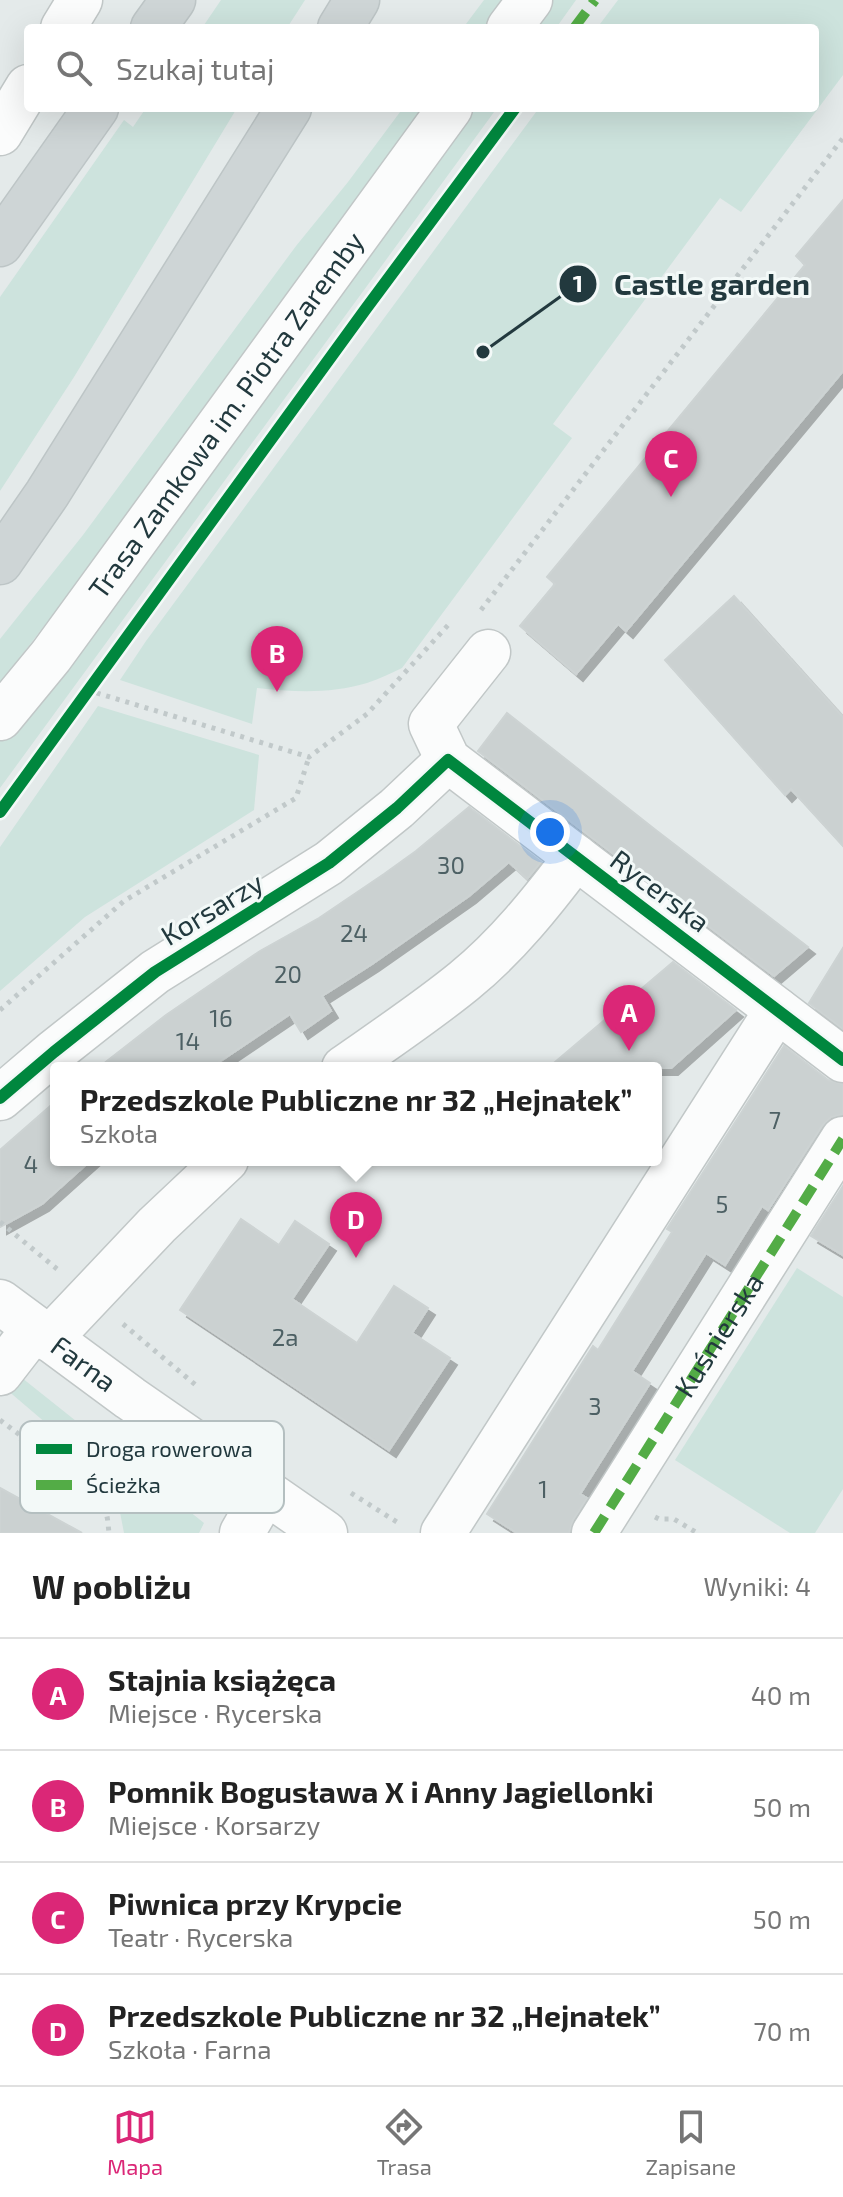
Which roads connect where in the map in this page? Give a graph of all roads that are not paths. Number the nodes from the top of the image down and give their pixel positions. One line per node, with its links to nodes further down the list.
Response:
1 (80, 0): 5 (street)
2 (173, 0): 6 (main road)
3 (357, 0): 7 (main road)
4 (530, 0): 8 (street)
5 (65, 24)
6 (156, 24)
7 (342, 24)
8 (512, 24)
9 (24, 94): 13 (street)
10 (93, 112): 14 (main road)
11 (286, 112): 15 (main road)
12 (447, 112): 17 (street, Trasa Zamkowa im. Piotra Zaremby)
13 (0, 133)
14 (0, 244)
15 (0, 562)
16 (488, 652): 18 (street)
17 (0, 718)
18 (448, 760): 19 (street, Rycerska); 23 (street, Korsarzy)
19 (576, 857): 20 (street, Rycerska); 22 (street)
20 (777, 1010): 21 (street, Rycerska); 34 (street)
21 (843, 1060)
22 (352, 1062)
23 (0, 1098)
24 (843, 1139): 35 (street, Kuśnierska)
25 (220, 1166): 27 (street)
26 (0, 1302): 27 (street, Farna)
27 (42, 1334): 28 (street); 29 (street, Farna)
28 (0, 1373)
29 (164, 1421)
30 (284, 1506): 33 (street, Farna)
31 (254, 1513): 32 (street)
32 (242, 1533)
33 (325, 1533)
34 (443, 1533)
35 (594, 1533)

